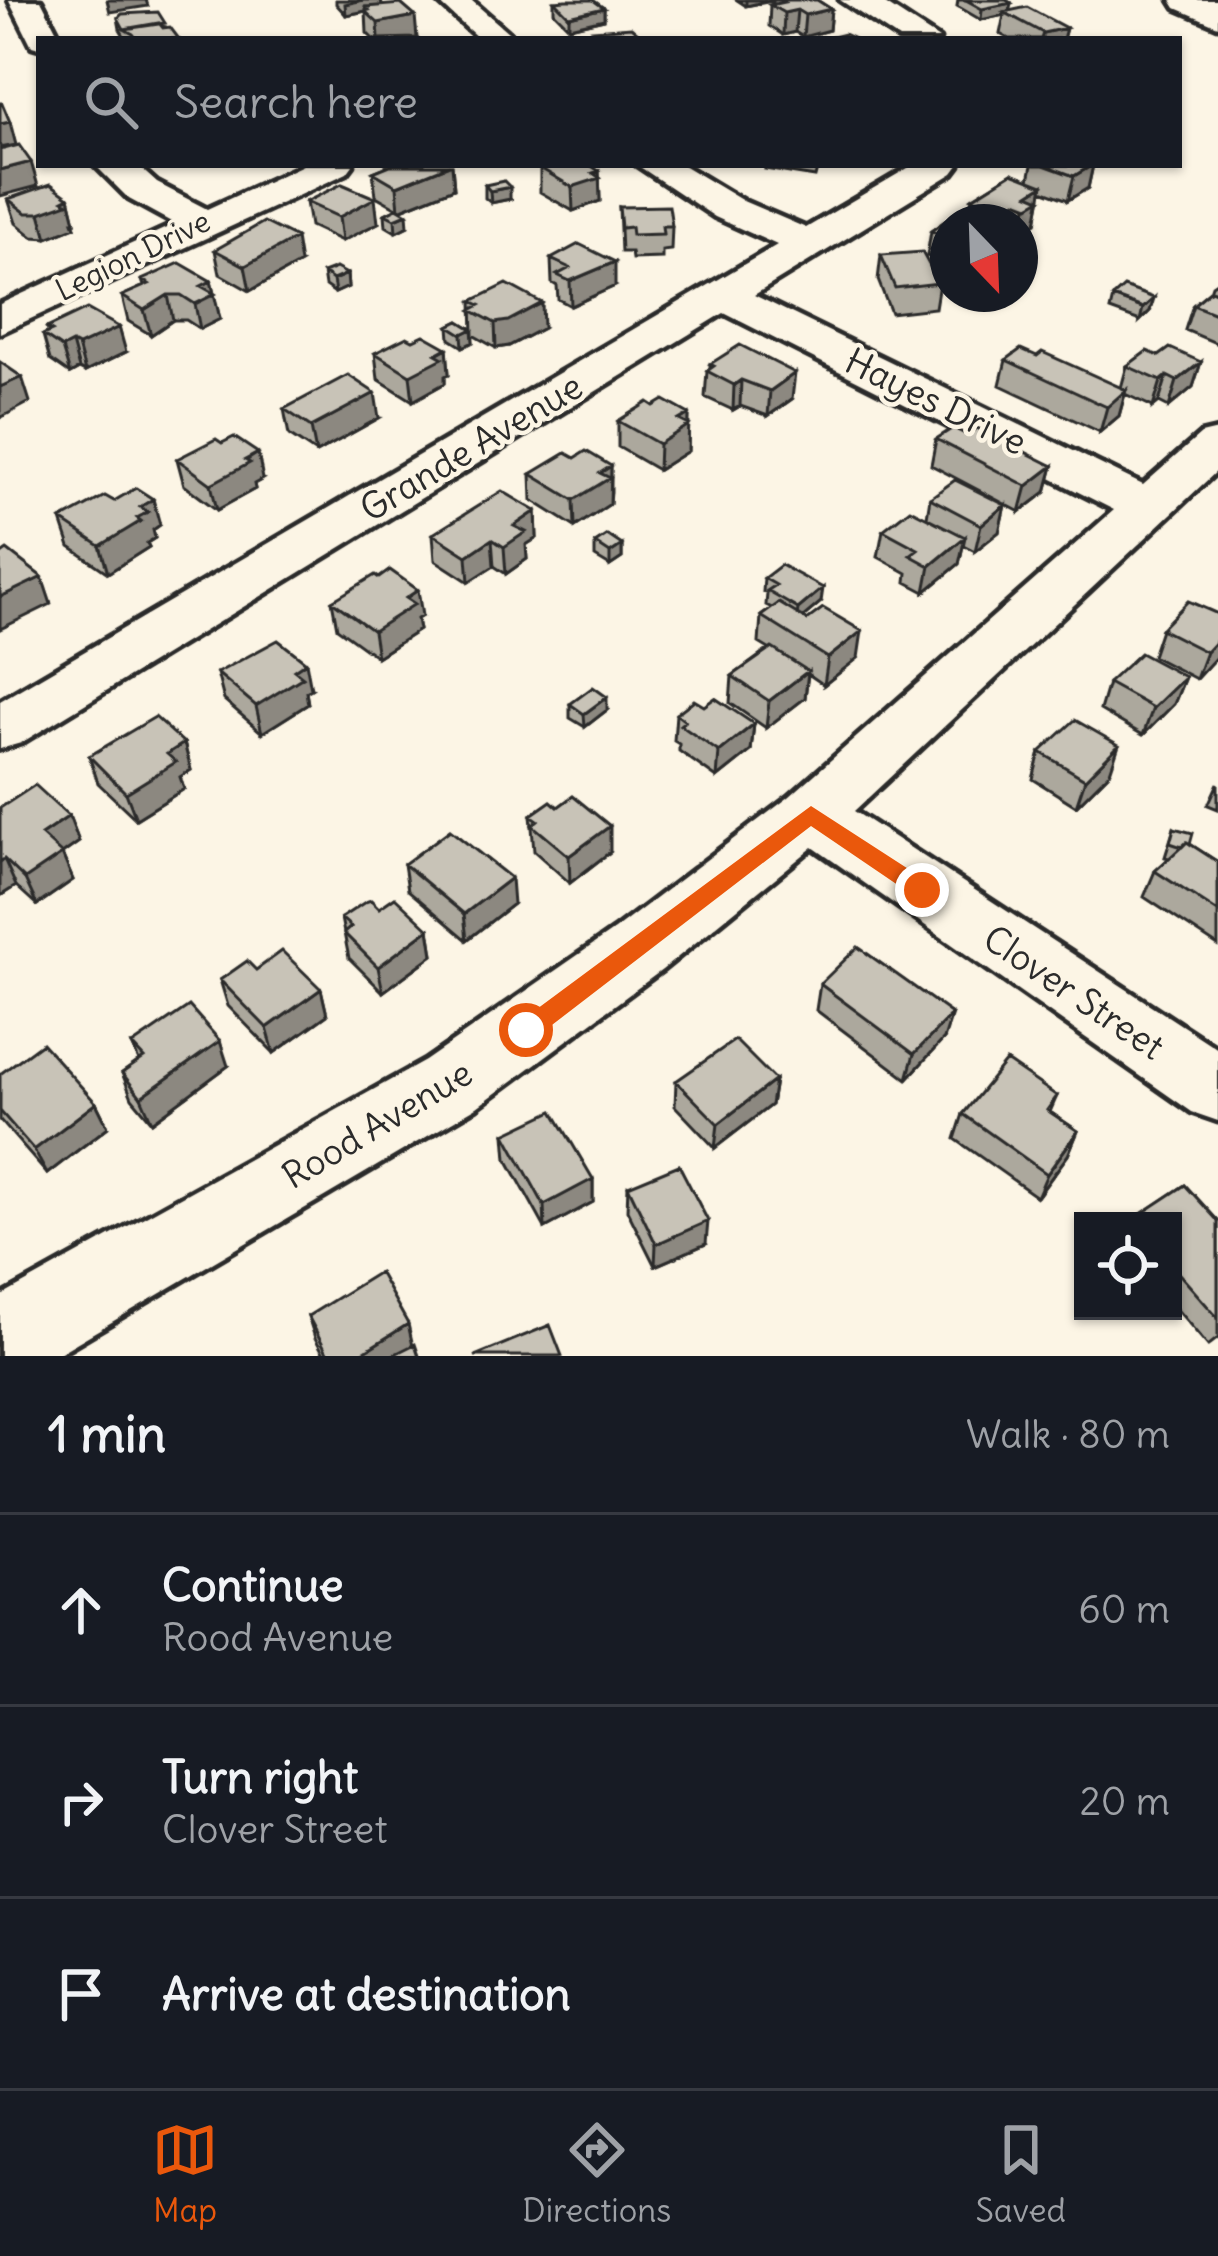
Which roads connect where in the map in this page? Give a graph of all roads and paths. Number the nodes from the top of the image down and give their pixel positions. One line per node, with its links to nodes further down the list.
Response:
1 (25, 0): 6 (street)
2 (452, 0): 7 (street)
3 (856, 0): 8 (street)
4 (1189, 0): 5 (highway)
5 (1218, 15)
6 (43, 36)
7 (495, 36)
8 (917, 36)
9 (117, 168): 13 (street)
10 (327, 168): 13 (street, Legion Drive)
11 (661, 168): 14 (street)
12 (935, 168): 14 (street, Grande Avenue)
13 (202, 222): 16 (street, Legion Drive)
14 (810, 244): 15 (street, Grande Avenue)
15 (723, 296): 18 (street, Hayes Drive); 19 (street, Grande Avenue)
16 (0, 320)
17 (1218, 444): 18 (street, Rood Avenue)
18 (1148, 506): 20 (street, Rood Avenue)
19 (0, 728)
20 (811, 814): 21 (street, Clover Street); 22 (street, Rood Avenue)
21 (1218, 1089)
22 (0, 1342)

